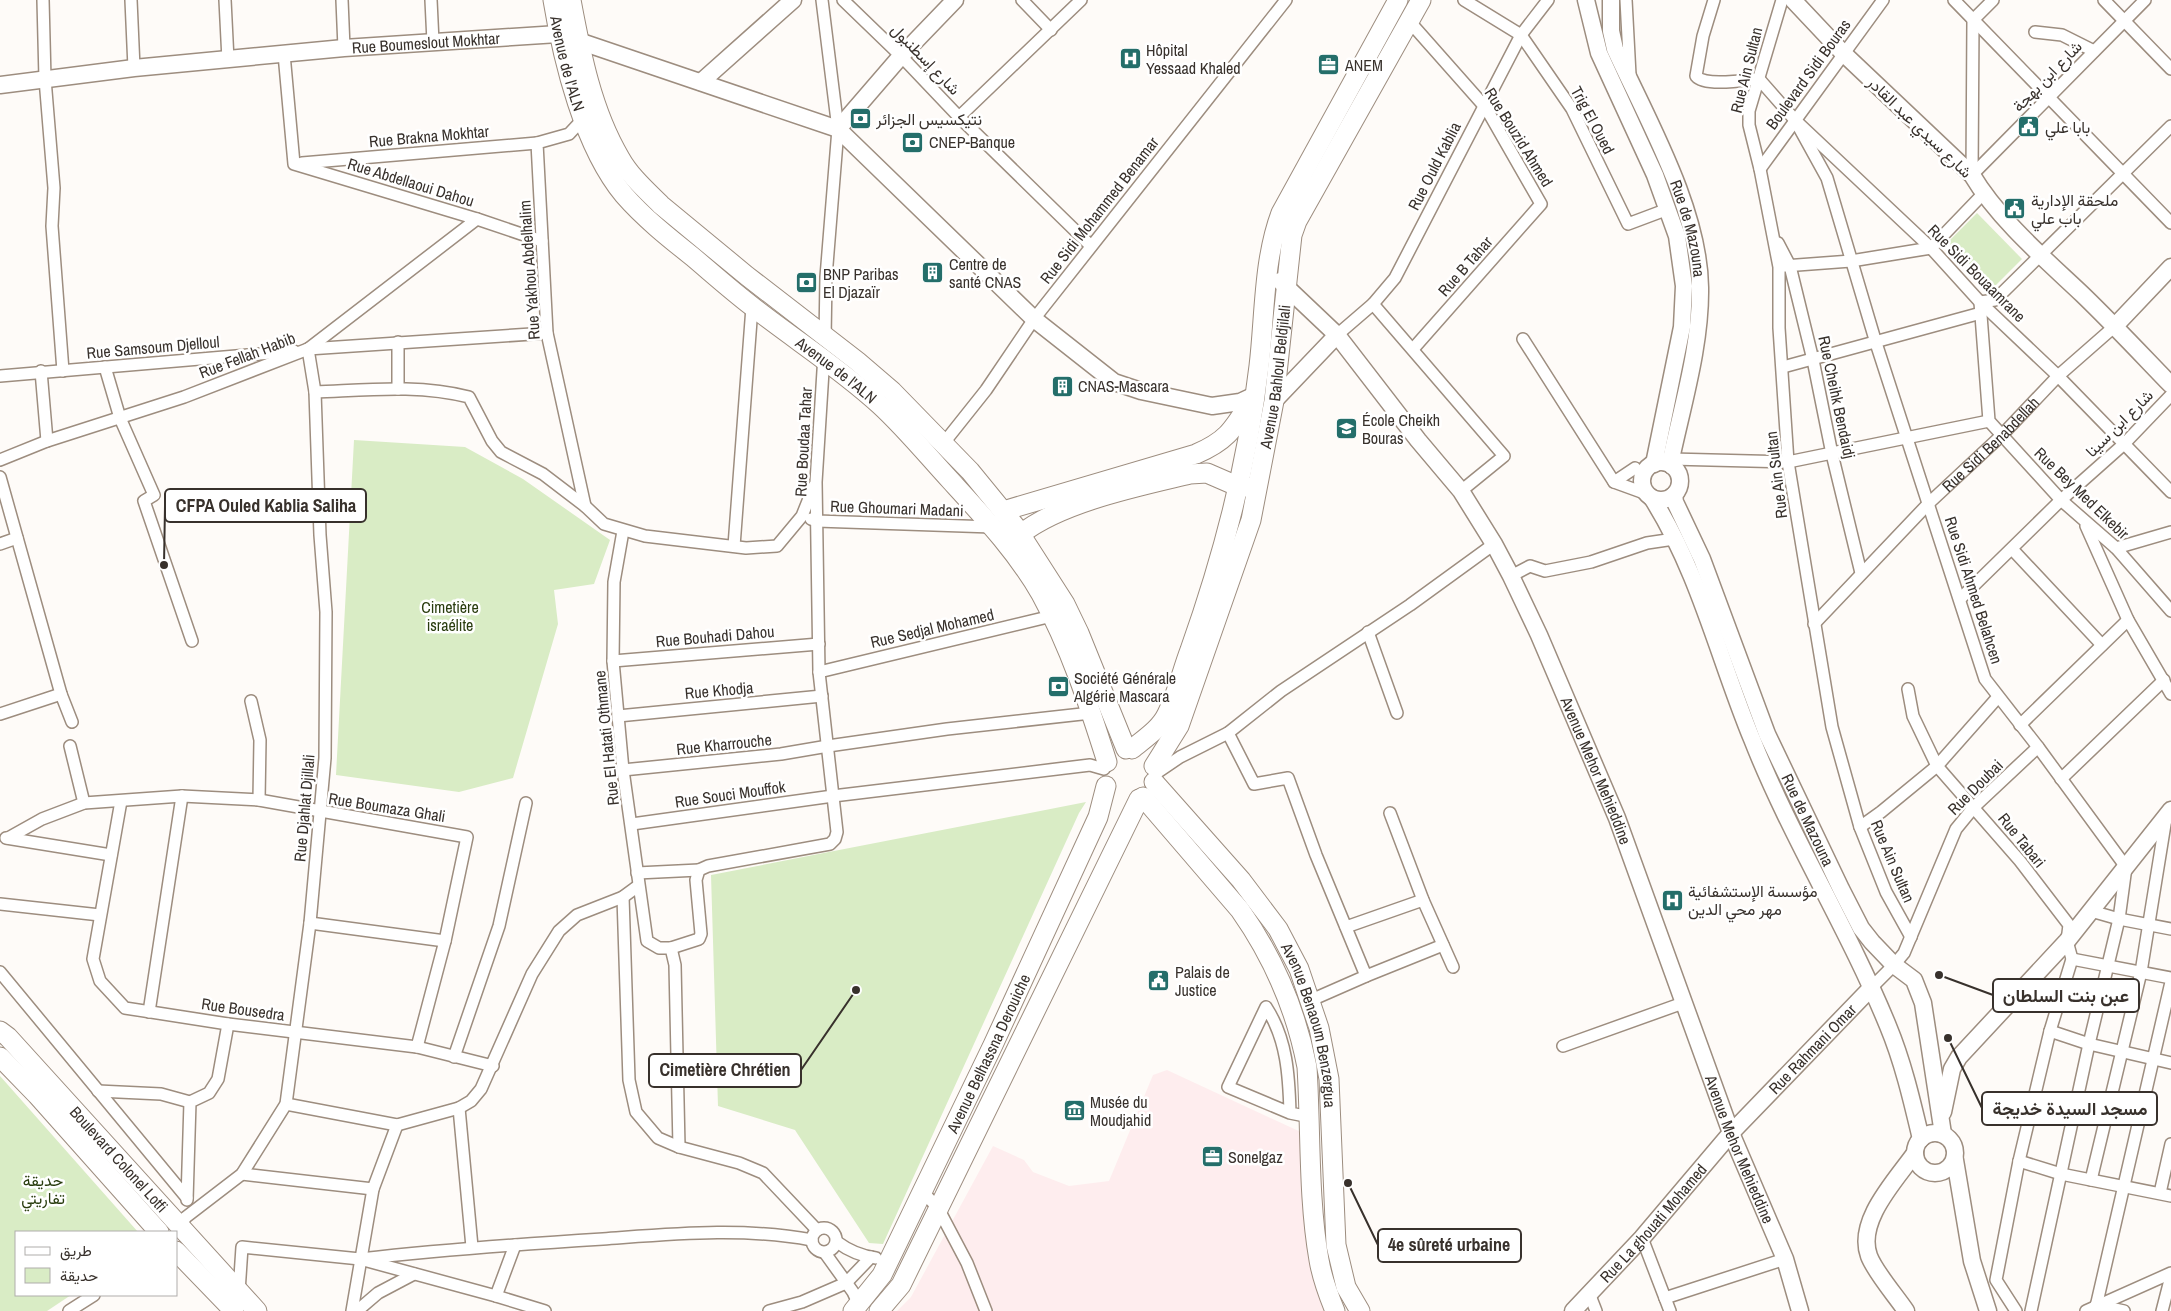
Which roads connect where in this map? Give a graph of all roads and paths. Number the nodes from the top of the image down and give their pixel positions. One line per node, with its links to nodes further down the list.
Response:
1 (43, 0): 47 (street)
2 (132, 0): 45 (street)
3 (225, 0): 44 (street)
4 (342, 0): 39 (street)
5 (431, 0): 38 (street)
6 (552, 0): 35 (main road, Avenue de l'ALN)
7 (571, 0): 37 (main road, Avenue de l'ALN)
8 (793, 0): 49 (street)
9 (822, 0): 58 (street, Rue Boudaa Tahar)
10 (843, 0): 43 (street, شارع إسطنبول)
11 (955, 0): 43 (street)
12 (1022, 0): 33 (street)
13 (1081, 0): 33 (street)
14 (1286, 0): 71 (street, Rue Sidi Mohammed Benamar)
15 (1398, 0): 77 (main road, Avenue Bahloul Beldjilali)
16 (1421, 0): 30 (main road, Avenue Bahloul Beldjilali)
17 (1464, 0): 36 (street)
18 (1548, 0): 36 (street, Rue Ould Kablia)
19 (1586, 0): 66 (street, Rue de Mazouna)
20 (1611, 0): 50 (street, Rue de Mazouna)
21 (1626, 0): 50 (street)
22 (1714, 0): 48 (street)
23 (1782, 0): 48 (street, Rue Ain Sultan)
24 (1793, 0): 41 (street, شارع سيدي عبد القادر)
25 (1883, 0): 41 (street, Boulevard Sidi Bouras)
26 (1954, 0): 31 (street)
27 (1993, 0): 31 (street)
28 (2104, 0): 32 (street)
29 (2145, 0): 32 (street, شارع ابن بهجة)
30 (1409, 20): 53 (street, Rue Bouzid Ahmed); 78 (main road, Avenue Bahloul Beldjilali)
31 (1973, 20): 52 (street); 63 (street)
32 (2124, 21): 40 (street, شارع ابن بهجة); 46 (street)
33 (1050, 30): 54 (street)
34 (2035, 32): 40 (street)
35 (558, 34): 37 (street, Rue Boumeslout Mokhtar); 38 (street, Rue Boumeslout Mokhtar); 55 (main road, Avenue de l'ALN)
36 (1522, 35): 53 (street, Rue Ould Kablia); 66 (street, Trig El Oued)
37 (579, 41): 49 (street, Rue Boumeslout Mokhtar); 86 (main road, Avenue de l'ALN)
38 (433, 42): 39 (street, Rue Boumeslout Mokhtar)
39 (344, 48): 42 (street, Rue Boumeslout Mokhtar)
40 (2094, 51): 52 (street, شارع ابن بهجة)
41 (1843, 53): 56 (street, Boulevard Sidi Bouras); 63 (street, شارع سيدي عبد القادر)
42 (284, 54): 44 (street, Rue Boumeslout Mokhtar); 60 (street)
43 (902, 56): 54 (street, شارع إسطنبول); 58 (street)
44 (228, 60): 45 (street, Rue Boumeslout Mokhtar)
45 (134, 68): 47 (street, Rue Boumeslout Mokhtar)
46 (2171, 69)
47 (45, 79): 51 (street, Rue Boumeslout Mokhtar); 96 (street)
48 (1759, 79): 56 (street, Rue Sidi Bouaamrane); 61 (street, Rue Ain Sultan)
49 (701, 82): 58 (street, Rue Boumeslout Mokhtar)
50 (1630, 82): 116 (street, Rue de Mazouna)
51 (0, 86)
52 (2049, 97): 62 (street); 63 (street, شارع ابن بهجة)
53 (1484, 106): 65 (street, Rue Bouzid Ahmed); 79 (street, Rue Ould Kablia)
54 (959, 117): 71 (street, شارع إسطنبول)
55 (584, 119): 59 (street); 81 (main road, Avenue de l'ALN)
56 (1795, 120): 61 (street, Boulevard Sidi Bouras); 72 (street, Rue Sidi Bouaamrane); 74 (street, Rue Sidi Ahmed Belahcen)
57 (2171, 126): 62 (street)
58 (838, 129): 82 (street); 86 (street, Rue Boudaa Tahar)
59 (537, 143): 60 (street, Rue Brakna Mokhtar); 70 (street, Rue Yakhou Abdelhalim)
60 (294, 164): 67 (street, Rue Abdellaoui Dahou)
61 (1760, 168): 69 (street, Rue Ain Sultan)
62 (2123, 172): 68 (street); 73 (street)
63 (1972, 175): 64 (street, شارع سيدي عبد القادر)
64 (1983, 194): 72 (street); 73 (street, شارع سيدي عبد القادر)
65 (1541, 204): 91 (street, Rue B Tahar)
66 (1668, 209): 117 (street, Rue de Mazouna)
67 (477, 219): 70 (street); 90 (street, Rue Abdellaoui Dahou)
68 (2171, 223)
69 (1772, 230): 75 (street, Rue Cheihk Bendaidj)
70 (542, 242): 84 (street, Rue Yakhou Abdelhalim)
71 (1091, 246): 82 (street, Rue Sidi Mohammed Benamar)
72 (1931, 248): 74 (street); 80 (street, Rue Sidi Bouaamrane)
73 (2040, 255): 80 (street); 83 (street, شارع سيدي عبد القادر)
74 (1851, 261): 75 (street); 89 (street, Rue Sidi Ahmed Belahcen)
75 (1785, 266): 93 (street, Rue Cheihk Bendaidj); 95 (street, Rue Ain Sultan)
76 (2171, 267): 83 (street, Rue Sidi Benabdellah)
77 (1268, 272): 78 (street, Avenue Mehor Mehieddine); 103 (main road, Avenue Bahloul Beldjilali)
78 (1288, 288): 85 (street, Avenue Mehor Mehieddine); 105 (main road, Avenue Bahloul Beldjilali)
79 (1373, 304): 85 (street, Rue Ould Kablia); 91 (street)
80 (1986, 306): 89 (street); 99 (street, Rue Sidi Bouaamrane); 107 (street)
81 (752, 307): 92 (main road, Avenue de l'ALN); 143 (street)
82 (1034, 319): 103 (street); 111 (street, Rue Sidi Mohammed Benamar)
83 (2115, 326): 99 (street, Rue Sidi Benabdellah); 100 (street, شارع سيدي عبد القادر)
84 (547, 332): 88 (street, Rue Fellah Habib); 130 (street, Rue Yakhou Abdelhalim)
85 (1337, 335): 105 (street); 124 (street, Avenue Mehor Mehieddine)
86 (825, 336): 92 (street, Rue Boudaa Tahar); 111 (main road, Avenue de l'ALN)
87 (1523, 339): 120 (street)
88 (398, 342): 90 (street, Rue Fellah Habib); 101 (street)
89 (1876, 343): 93 (street); 109 (street, Rue Sidi Ahmed Belahcen)
90 (308, 349): 94 (street, Rue Samsoum Djelloul); 102 (street, Rue Djahlat Djillali); 106 (street, Rue Fellah Habib)
91 (1413, 349): 124 (street)
92 (824, 360): 119 (street, Rue Boudaa Tahar); 135 (main road, Avenue de l'ALN)
93 (1813, 360): 95 (street); 113 (street, Rue Cheihk Bendaidj)
94 (105, 367): 96 (street, Rue Samsoum Djelloul); 106 (street)
95 (1783, 367): 115 (street, Rue Ain Sultan)
96 (63, 370): 97 (street, Rue Samsoum Djelloul)
97 (41, 372): 98 (street, Rue Samsoum Djelloul); 110 (street)
98 (0, 376)
99 (2058, 376): 108 (street, Rue Sidi Benabdellah); 112 (street, Rue Sidi Bouaamrane)
100 (2171, 385)
101 (398, 389): 102 (street); 130 (street)
102 (315, 392): 189 (street, Rue Djahlat Djillali)
103 (1255, 395): 123 (main road, Avenue Bahloul Beldjilali); 131 (main road)
104 (2171, 395): 112 (street, شارع ابن سينا)
105 (1274, 401): 122 (main road, Avenue Bahloul Beldjilali)
106 (120, 418): 110 (street, Rue Fellah Habib); 154 (street)
107 (1989, 421): 108 (street, Rue Bey Med Elkebir); 109 (street)
108 (2002, 435): 128 (street, Rue Bey Med Elkebir); 129 (street, Rue Sidi Benabdellah)
109 (1908, 437): 113 (street); 129 (street, Rue Sidi Ahmed Belahcen)
110 (47, 441): 114 (street, Rue Fellah Habib)
111 (943, 444): 131 (main road, Avenue de l'ALN)
112 (2124, 444): 125 (street, Rue Sidi Bouaamrane); 128 (street, شارع ابن سينا)
113 (1832, 454): 115 (street); 146 (street, Rue Cheihk Bendaidj)
114 (0, 460)
115 (1788, 462): 116 (street); 152 (street, Rue Ain Sultan)
116 (1672, 463): 117 (street); 126 (street)
117 (1654, 464): 127 (street)
118 (1635, 468): 120 (street)
119 (816, 482): 132 (street); 133 (street, Rue Boudaa Tahar)
120 (1614, 482): 127 (street)
121 (1, 484): 139 (street)
122 (1258, 484): 123 (main road); 181 (main road, Avenue Bahloul Beldjilali)
123 (1237, 486): 138 (main road); 176 (main road, Avenue Bahloul Beldjilali)
124 (1461, 490): 142 (street, Avenue Mehor Mehieddine)
125 (2171, 492)
126 (1674, 495): 127 (street); 216 (street, Rue de Mazouna)
127 (1650, 496): 140 (street, Rue de Mazouna)
128 (2061, 500): 134 (street, Rue Bey Med Elkebir); 145 (street, شارع ابن سينا)
129 (1929, 503): 146 (street, Rue Sidi Benabdellah); 148 (street, Rue Sidi Ahmed Belahcen)
130 (585, 506): 136 (street)
131 (1003, 511): 138 (main road, Avenue de l'ALN)
132 (802, 516): 133 (street, Rue Ghoumari Madani); 143 (street)
133 (817, 521): 135 (street, Rue Ghoumari Madani); 155 (street, Rue Boudaa Tahar)
134 (2084, 522): 144 (street, Rue Bey Med Elkebir); 151 (street)
135 (992, 527): 150 (main road, Avenue de l'ALN)
136 (623, 531): 143 (street); 157 (street, Rue El Hatati Othmane)
137 (2171, 532): 144 (street)
138 (1021, 534): 176 (main road, Avenue de l'ALN)
139 (17, 538): 141 (street); 161 (street)
140 (1674, 539): 147 (street); 224 (street, Rue de Mazouna)
141 (0, 544)
142 (1494, 544): 147 (street, Avenue Mehor Mehieddine); 153 (street)
143 (734, 546)
144 (2116, 548): 149 (street, Rue Bey Med Elkebir)
145 (2012, 549): 148 (street, شارع ابن سينا); 156 (street)
146 (1861, 573): 152 (street, Rue Sidi Benabdellah)
147 (1511, 576): 226 (street, Avenue Mehor Mehieddine)
148 (1960, 599): 164 (street, Rue Sidi Ahmed Belahcen)
149 (2171, 611)
150 (1052, 616): 158 (street, Rue Sedjal Mohamed); 166 (main road, Avenue de l'ALN)
151 (2128, 620): 156 (street); 159 (street)
152 (1814, 624): 193 (street, Rue Ain Sultan)
153 (1368, 632): 167 (street); 172 (street)
154 (192, 642)
155 (819, 644): 157 (street, Rue Bouhadi Dahou); 158 (street, Rue Boudaa Tahar)
156 (2102, 645): 171 (street)
157 (614, 661): 169 (street, Rue El Hatati Othmane)
158 (819, 672): 163 (street, Rue Boudaa Tahar)
159 (2164, 680): 162 (street); 180 (street)
160 (1908, 688): 177 (street, Rue Tabari)
161 (62, 694): 168 (street); 170 (street)
162 (2171, 694)
163 (822, 696): 169 (street, Rue Khodja); 174 (street, Rue Boudaa Tahar)
164 (1998, 697): 171 (street, Rue Sidi Ahmed Belahcen); 177 (street)
165 (251, 701): 184 (street)
166 (1092, 713): 174 (street, Rue Kharrouche); 179 (main road, Avenue de l'ALN)
167 (1397, 713)
168 (0, 714)
169 (618, 716): 178 (street, Rue El Hatati Othmane)
170 (72, 722)
171 (2020, 725): 175 (street, Rue Sidi Ahmed Belahcen)
172 (1228, 733): 181 (street); 208 (street)
173 (70, 746): 186 (street)
174 (828, 746): 178 (street, Rue Kharrouche); 183 (street, Rue Boudaa Tahar)
175 (2038, 747): 180 (street, Rue Sidi Ahmed Belahcen); 188 (street, Rue Doubai)
176 (1129, 749): 179 (main road); 181 (main road)
177 (1936, 766): 188 (street, Rue Tabari); 193 (street)
178 (624, 770): 192 (street, Rue El Hatati Othmane)
179 (1106, 772): 181 (main road); 183 (street, Rue Souci Mouffok); 260 (main road, Avenue Belhassna Derouiche)
180 (2061, 779): 196 (street, Rue Sidi Ahmed Belahcen)
181 (1149, 784): 225 (main road, Avenue Benaoum Benzergua); 246 (main road, Avenue Benaoum Benzergua); 263 (main road, Avenue Belhassna Derouiche)
182 (182, 796): 184 (street, Rue Boumaza Ghali); 185 (street, Rue Boumaza Ghali); 227 (street)
183 (833, 796): 192 (street, Rue Souci Mouffok); 197 (street, Rue Boudaa Tahar)
184 (259, 800): 189 (street, Rue Boumaza Ghali)
185 (121, 801): 186 (street, Rue Boumaza Ghali); 195 (street)
186 (84, 803): 194 (street, Rue Boumaza Ghali)
187 (526, 803): 237 (street)
188 (1974, 807): 210 (street, Rue Doubai); 212 (street, Rue Tabari)
189 (320, 812): 206 (street, Rue Djahlat Djillali); 211 (street, Rue Boumaza Ghali)
190 (1390, 813): 201 (street)
191 (2169, 813): 196 (street); 207 (street)
192 (632, 824): 198 (street, Rue El Hatati Othmane)
193 (1860, 827): 210 (street, Rue Ain Sultan)
194 (4, 838): 195 (street)
195 (111, 855): 204 (street)
196 (2126, 868): 203 (street); 205 (street)
197 (699, 870): 198 (street, Rue Boudaa Tahar); 214 (street)
198 (637, 873): 199 (street, Rue El Hatati Othmane)
199 (638, 886): 200 (street); 214 (street, Rue El Hatati Othmane)
200 (623, 896): 240 (street); 252 (street)
201 (1423, 900): 208 (street); 213 (street)
202 (0, 904): 204 (street)
203 (2091, 911): 205 (street); 212 (street)
204 (100, 915): 227 (street, Rue Bousedra)
205 (2119, 919): 207 (street); 217 (street)
206 (310, 923): 211 (street); 231 (street, Rue Djahlat Djillali)
207 (2150, 924): 209 (street); 220 (street)
208 (1346, 927): 221 (street)
209 (2171, 929)
210 (1911, 937): 216 (street, Rue Doubai)
211 (444, 940): 234 (street)
212 (2067, 941): 215 (street, Rue Tabari); 248 (street)
213 (1444, 945): 218 (street); 221 (street)
214 (671, 948): 252 (street)
215 (2072, 959): 217 (street); 230 (street)
216 (1894, 965): 224 (street, Rue Rahmani Omar); 248 (street, Rue de Mazouna)
217 (2109, 966): 220 (street); 232 (street)
218 (1452, 967)
219 (0, 972): 241 (street)
220 (2141, 972): 222 (street); 235 (street)
221 (1366, 976): 225 (street)
222 (2171, 978)
223 (2171, 982): 238 (street)
224 (1871, 988): 249 (street, Rue Rahmani Omar); 251 (street, Rue de Mazouna)
225 (1309, 1001): 296 (main road, Avenue Benaoum Benzergua)
226 (1683, 1003): 233 (street); 249 (street, Avenue Mehor Mehieddine)
227 (149, 1012): 228 (street, Rue Bousedra)
228 (228, 1024): 231 (street, Rue Bousedra); 242 (street)
229 (0, 1031): 264 (main road, Boulevard Colonel Lotfi)
230 (2050, 1031): 232 (street); 254 (street)
231 (296, 1032): 234 (street, Rue Bousedra); 243 (street, Rue Djahlat Djillali)
232 (2089, 1044): 235 (street); 256 (street)
233 (1564, 1046)
234 (417, 1047): 237 (street, Rue Bousedra)
235 (2123, 1053): 238 (street); 257 (street)
236 (0, 1057): 265 (main road, Boulevard Colonel Lotfi)
237 (454, 1057): 240 (street, Rue Bousedra)
238 (2154, 1059): 239 (street); 258 (street)
239 (2171, 1063)
240 (493, 1066): 244 (street)
241 (98, 1091): 242 (street); 262 (street)
242 (190, 1102): 262 (street)
243 (286, 1104): 247 (street); 255 (street, Rue Djahlat Djillali)
244 (459, 1108): 247 (street); 270 (street)
245 (1290, 1113): 245 (street); 246 (street)
246 (1310, 1118): 295 (main road, Avenue Benaoum Benzergua)
247 (398, 1125): 259 (street)
248 (1942, 1129): 251 (street); 253 (street)
249 (1731, 1133): 267 (street, Rue La ghouati Mohamed); 275 (street, Avenue Mehor Mehieddine)
250 (2171, 1144): 261 (street)
251 (1918, 1146): 253 (street); 301 (street)
252 (679, 1147): 266 (street)
253 (1955, 1160): 302 (street)
254 (2019, 1160): 256 (street); 303 (street)
255 (242, 1174): 259 (street); 264 (street, Rue Djahlat Djillali)
256 (2061, 1174): 257 (street); 304 (street)
257 (2091, 1180): 258 (street)
258 (2124, 1188): 261 (street); 285 (street)
259 (373, 1189): 274 (street)
260 (922, 1191): 263 (street); 273 (main road, Avenue Belhassna Derouiche)
261 (2165, 1194)
262 (187, 1198): 264 (street)
263 (938, 1208): 293 (main road, Avenue Belhassna Derouiche); 294 (street)
264 (182, 1221): 279 (main road, Boulevard Colonel Lotfi)
265 (158, 1231)
266 (814, 1235): 268 (street); 269 (street); 271 (street)
267 (1642, 1238): 280 (street, Rue La ghouati Mohamed); 283 (street)
268 (837, 1242): 271 (street); 273 (street)
269 (515, 1245): 270 (street); 282 (street)
270 (472, 1247): 274 (street)
271 (825, 1252): 278 (street)
272 (178, 1253): 287 (main road)
273 (880, 1258): 278 (street); 284 (main road, Avenue Belhassna Derouiche)
274 (360, 1259): 276 (street); 279 (street); 289 (street)
275 (1785, 1259): 283 (street); 300 (street, Avenue Mehor Mehieddine)
276 (414, 1274): 282 (street); 290 (street)
277 (2171, 1274): 285 (street); 307 (street)
278 (846, 1283): 284 (street); 292 (street)
279 (238, 1292): 288 (main road, Boulevard Colonel Lotfi)
280 (1589, 1293): 297 (street, Rue La ghouati Mohamed); 298 (street)
281 (92, 1296): 286 (street)
282 (496, 1296): 291 (street)
283 (1665, 1298): 299 (street)
284 (856, 1308)
285 (2096, 1308): 305 (street); 306 (street)
286 (69, 1311)
287 (234, 1311)
288 (257, 1311)
289 (352, 1311)
290 (356, 1311)
291 (545, 1311)
292 (769, 1311)
293 (879, 1311)
294 (986, 1311)
295 (1335, 1311)
296 (1360, 1311)
297 (1573, 1311)
298 (1596, 1311)
299 (1670, 1311)
300 (1800, 1311)
301 (1906, 1311)
302 (1988, 1311)
303 (2016, 1311)
304 (2031, 1311)
305 (2086, 1311)
306 (2124, 1311)
307 (2162, 1311)

